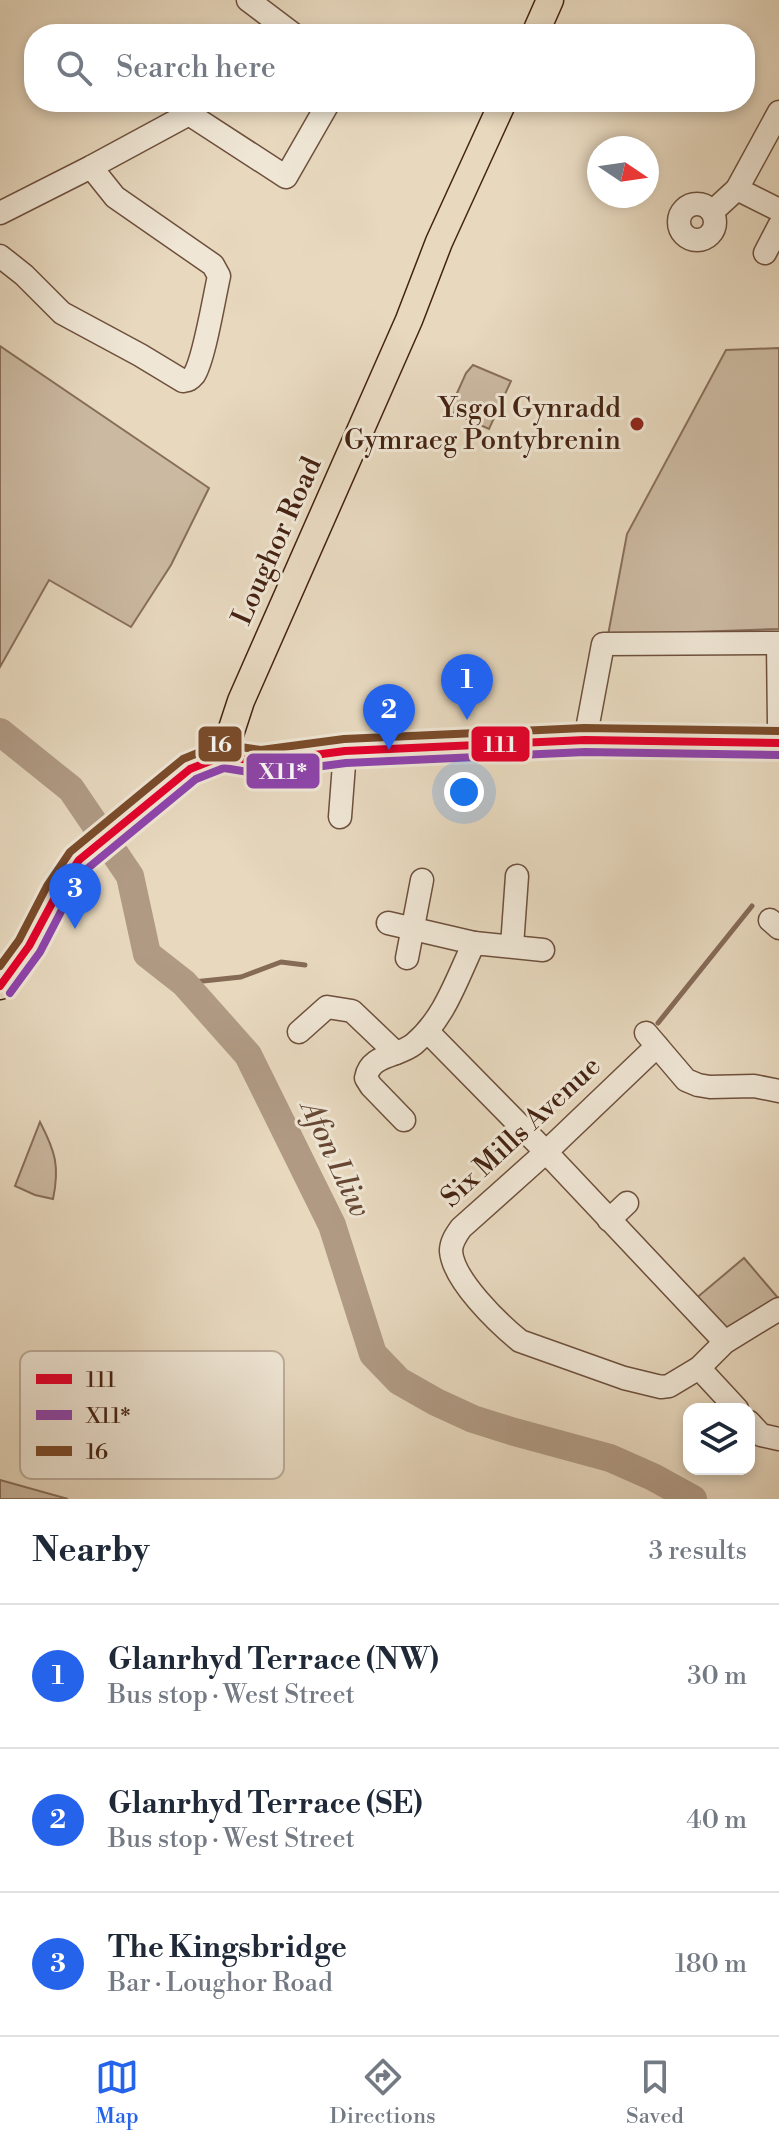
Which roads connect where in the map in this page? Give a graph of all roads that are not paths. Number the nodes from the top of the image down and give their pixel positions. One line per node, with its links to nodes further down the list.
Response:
1 (550, 0): 4 (main road)
2 (260, 4): 3 (street)
3 (282, 24)
4 (539, 24)
5 (323, 112): 8 (street)
6 (498, 112): 20 (main road, Loughor Road)
7 (779, 112): 9 (street)
8 (91, 167): 12 (street); 15 (street)
9 (737, 189): 10 (street); 11 (street)
10 (779, 210)
11 (712, 212)
12 (0, 213)
13 (779, 226): 14 (street)
14 (765, 253)
15 (0, 256)
16 (779, 725): 17 (street)
17 (585, 740): 18 (main road); 19 (main road)
18 (779, 743)
19 (345, 751): 20 (main road); 21 (street)
20 (223, 756): 30 (main road)
21 (340, 817)
22 (517, 876): 27 (street)
23 (422, 880): 25 (street)
24 (388, 923): 25 (street)
25 (413, 929): 26 (street); 29 (street)
26 (474, 943): 27 (street); 32 (street)
27 (512, 946): 28 (street)
28 (543, 950)
29 (407, 958)
30 (0, 986)
31 (299, 1032): 33 (street)
32 (428, 1032): 33 (street); 36 (street)
33 (396, 1053): 35 (street)
34 (779, 1091): 36 (street, Six Mills Avenue)
35 (404, 1120)
36 (546, 1152): 38 (street); 41 (street, Six Mills Avenue)
37 (627, 1203): 38 (street)
38 (609, 1220): 40 (street)
39 (779, 1309): 40 (street, Six Mills Avenue)
40 (725, 1342): 41 (street, Six Mills Avenue)
41 (699, 1368): 42 (street)
42 (731, 1403)
43 (755, 1428): 44 (street)
44 (779, 1439)

